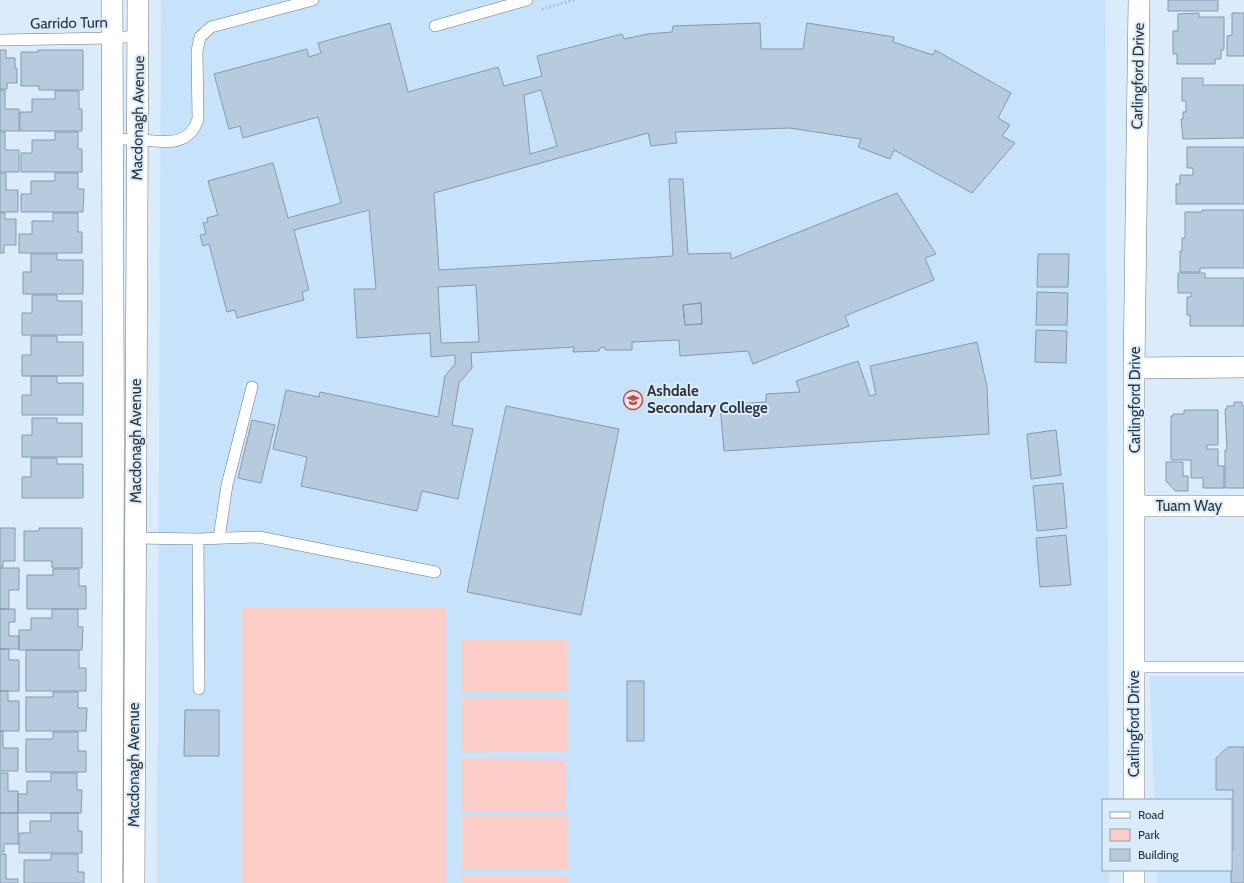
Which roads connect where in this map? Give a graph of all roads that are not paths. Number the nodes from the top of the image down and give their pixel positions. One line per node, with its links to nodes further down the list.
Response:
1 (112, 0): 9 (street, Macdonagh Avenue)
2 (138, 0): 8 (street, Macdonagh Avenue)
3 (313, 0): 12 (lane)
4 (526, 0): 6 (lane)
5 (1139, 0): 14 (street, Carlingford Drive)
6 (498, 4): 7 (lane)
7 (435, 26)
8 (139, 36): 9 (lane, Garrido Turn); 12 (street, Macdonagh Avenue)
9 (112, 38): 10 (lane, Garrido Turn); 11 (street, Macdonagh Avenue)
10 (0, 40)
11 (114, 139): 12 (lane); 18 (street, Macdonagh Avenue)
12 (137, 140): 19 (street, Macdonagh Avenue)
13 (1244, 367): 14 (street)
14 (1134, 368): 16 (street, Carlingford Drive)
15 (252, 387): 20 (lane)
16 (1135, 506): 17 (street, Tuam Way); 23 (street, Carlingford Drive)
17 (1244, 506)
18 (114, 537): 19 (lane); 28 (street, Macdonagh Avenue)
19 (135, 538): 21 (lane); 29 (street, Macdonagh Avenue)
20 (219, 538): 21 (lane); 22 (lane)
21 (198, 539): 25 (lane)
22 (435, 572)
23 (1135, 667): 24 (lane); 26 (street, Carlingford Drive)
24 (1244, 667)
25 (198, 689)
26 (1134, 799)
27 (1134, 871): 30 (street)
28 (112, 883)
29 (134, 883)
30 (1134, 883)

